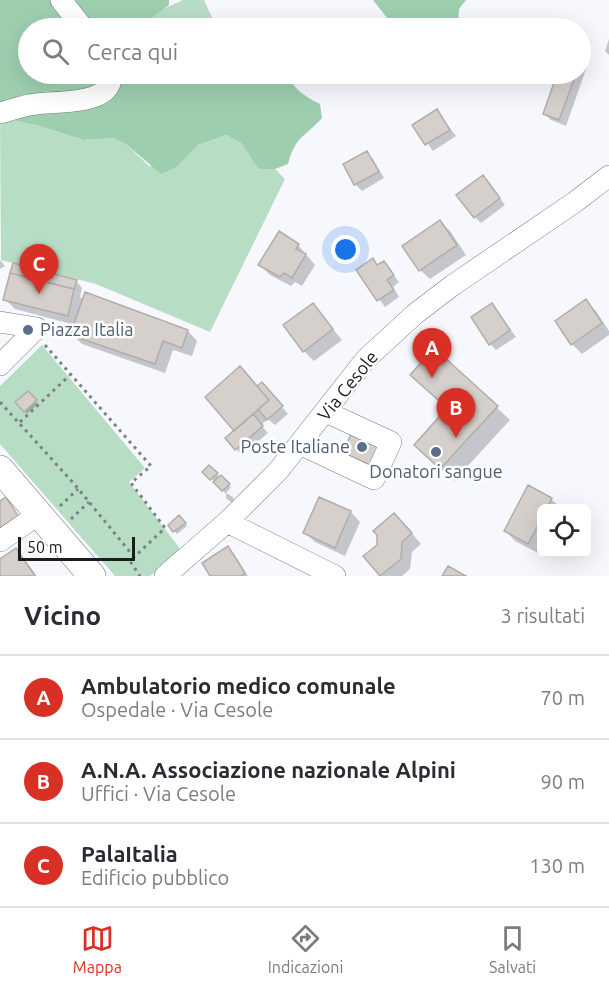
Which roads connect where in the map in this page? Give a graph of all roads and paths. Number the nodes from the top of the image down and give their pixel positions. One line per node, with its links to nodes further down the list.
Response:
1 (61, 0): 2 (street)
2 (75, 18)
3 (109, 84): 4 (street)
4 (0, 114)
5 (609, 176): 11 (street, Via Cesole)
6 (0, 322): 8 (street)
7 (44, 343): 9 (path)
8 (0, 365)
9 (70, 375): 12 (path); 20 (path)
10 (0, 402): 12 (path)
11 (326, 412): 13 (street, Via Cesole); 13 (street)
12 (20, 422): 15 (path)
13 (300, 444): 18 (street, Via Cesole)
14 (0, 469): 17 (main road)
15 (78, 489): 16 (path); 17 (path)
16 (89, 502): 17 (path); 20 (path)
17 (46, 522): 19 (street); 21 (main road)
18 (227, 522): 23 (street, Via Cesole); 24 (street)
19 (0, 541)
20 (134, 557): 22 (path)
21 (92, 576)
22 (140, 576)
23 (165, 576)
24 (334, 576)

